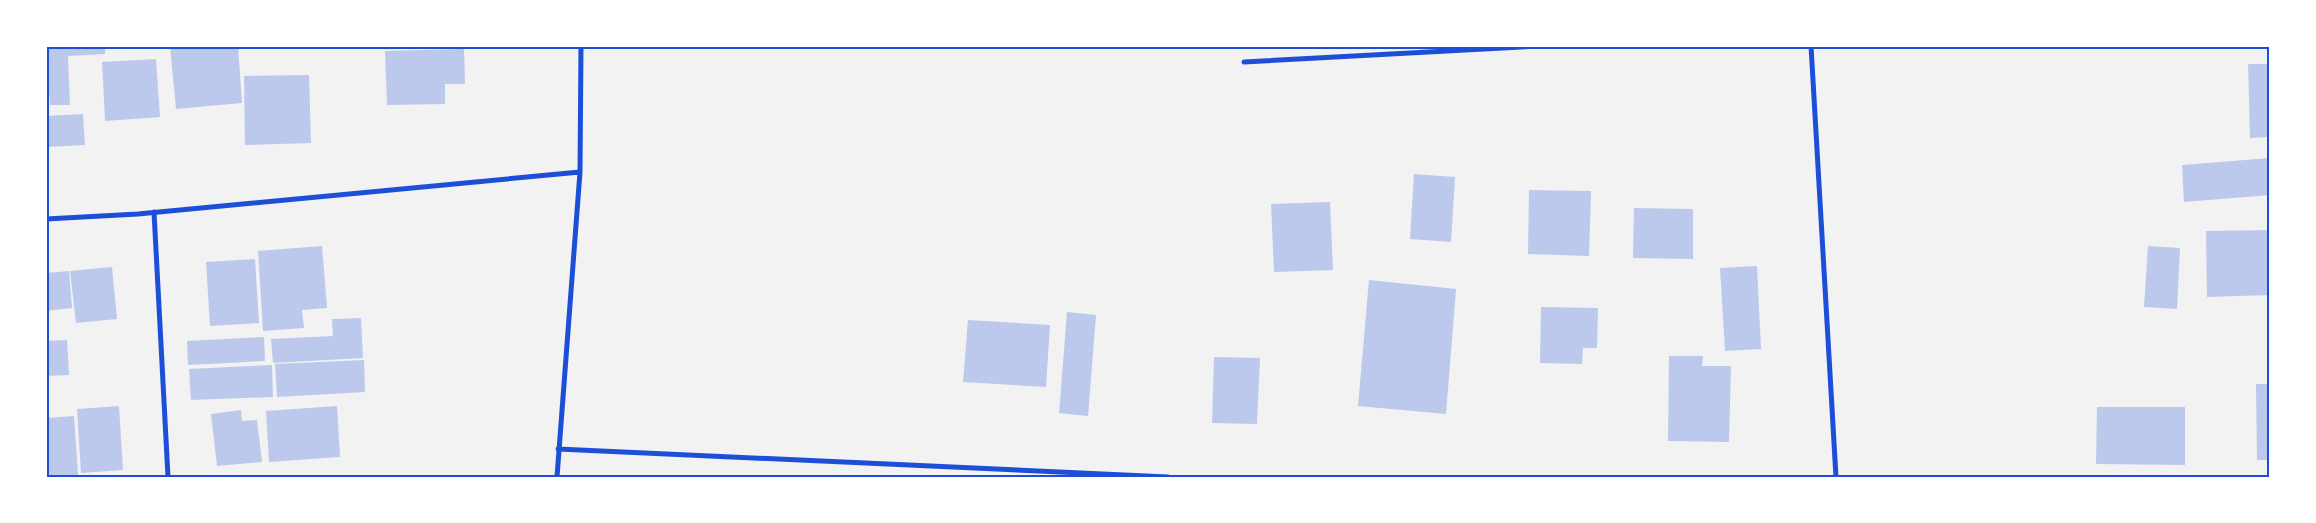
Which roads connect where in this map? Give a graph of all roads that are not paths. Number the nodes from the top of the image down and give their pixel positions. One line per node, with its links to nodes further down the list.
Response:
1 (581, 46): 5 (street)
2 (1540, 46): 4 (street)
3 (1811, 46): 12 (street)
4 (1244, 62)
5 (580, 172): 6 (street); 8 (street)
6 (154, 212): 7 (street); 9 (street)
7 (46, 219)
8 (558, 449): 10 (street); 11 (street)
9 (168, 477)
10 (557, 477)
11 (1168, 477)
12 (1836, 477)

